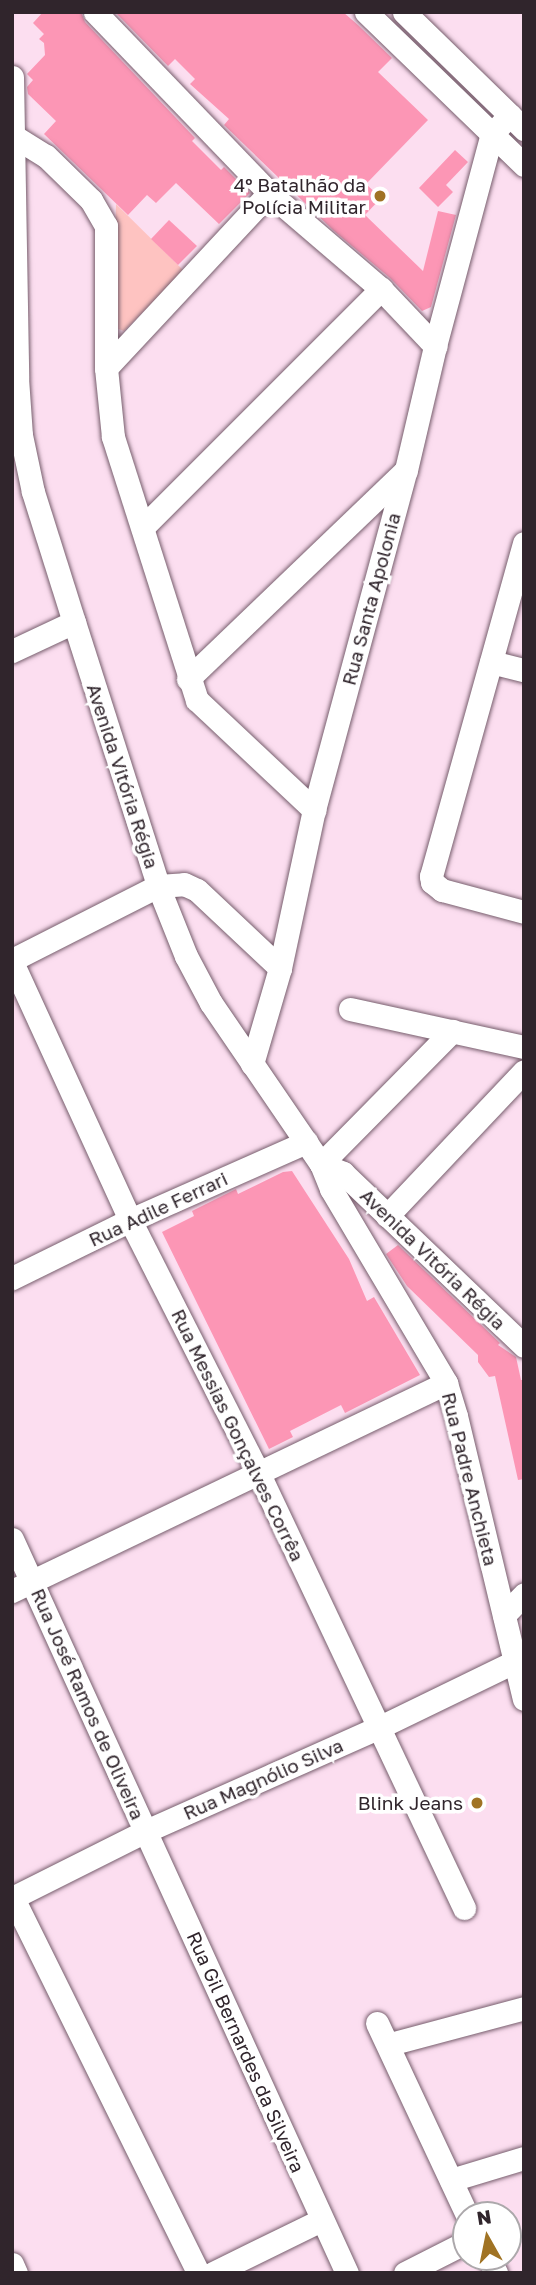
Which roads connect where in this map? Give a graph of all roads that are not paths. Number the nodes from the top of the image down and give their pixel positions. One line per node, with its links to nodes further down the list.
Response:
1 (95, 12): 9 (street)
2 (366, 12): 6 (street)
3 (404, 12): 5 (street)
4 (12, 77): 7 (street, Avenida Vitória Régia)
5 (517, 122): 6 (street)
6 (492, 134): 8 (street); 12 (street, Rua Santa Apolonia)
7 (15, 137): 11 (street, Avenida Vitória Régia); 13 (street)
8 (524, 165)
9 (269, 192): 10 (street); 13 (street)
10 (382, 289): 12 (street); 15 (street)
11 (14, 333): 17 (street, Avenida Vitória Régia)
12 (435, 346): 14 (street, Rua Santa Apolonia)
13 (106, 368): 15 (street)
14 (406, 470): 21 (street); 22 (street, Rua Santa Apolonia)
15 (143, 527): 21 (street)
16 (524, 543): 19 (street)
17 (74, 622): 18 (street); 23 (street, Avenida Vitória Régia)
18 (12, 651)
19 (491, 662): 20 (street); 24 (street)
20 (524, 670)
21 (188, 680): 22 (street)
22 (314, 810): 26 (street, Rua Santa Apolonia)
23 (158, 886): 25 (street); 26 (street); 30 (street, Avenida Vitória Régia)
24 (524, 912)
25 (12, 961): 35 (street, Rua Messias Gonçalves Corrêa)
26 (280, 968): 30 (street, Rua Santa Apolonia)
27 (350, 1009): 28 (street)
28 (452, 1031): 29 (street); 33 (street)
29 (524, 1047)
30 (251, 1064): 32 (street, Avenida Vitória Régia)
31 (524, 1071): 34 (street)
32 (306, 1142): 33 (street, Avenida Vitória Régia); 35 (street, Rua Adile Ferrari)
33 (321, 1164): 34 (street, Avenida Vitória Régia); 36 (street, Rua Padre Anchieta)
34 (391, 1219): 36 (street); 38 (street, Avenida Vitória Régia)
35 (130, 1220): 37 (street, Rua Adile Ferrari); 40 (street, Rua Messias Gonçalves Corrêa)
36 (367, 1249): 39 (street, Rua Padre Anchieta)
37 (12, 1278)
38 (524, 1346)
39 (446, 1383): 40 (street); 44 (street, Rua Padre Anchieta)
40 (259, 1474): 42 (street); 47 (street, Rua Messias Gonçalves Corrêa)
41 (12, 1539): 42 (street, Rua José Ramos de Oliveira)
42 (22, 1586): 48 (street, Rua José Ramos de Oliveira)
43 (524, 1594): 44 (street)
44 (504, 1615): 45 (street, Rua Padre Anchieta)
45 (514, 1662): 46 (street, Rua Padre Anchieta); 47 (street, Rua Magnólio Silva)
46 (524, 1699)
47 (380, 1727): 48 (street, Rua Magnólio Silva); 50 (street, Rua Messias Gonçalves Corrêa)
48 (146, 1831): 49 (street, Rua Magnólio Silva); 57 (street, Rua Gil Bernardes da Silveira)
49 (12, 1897): 61 (street)
50 (464, 1908)
51 (524, 2008): 53 (street)
52 (377, 2023): 53 (street)
53 (390, 2044): 55 (street)
54 (524, 2158): 55 (street)
55 (451, 2180): 56 (street)
56 (461, 2201)
57 (321, 2220): 62 (street); 63 (street, Rua Gil Bernardes da Silveira)
58 (452, 2249): 64 (street)
59 (12, 2264): 60 (street)
60 (16, 2273)
61 (198, 2273)
62 (213, 2273)
63 (347, 2273)
64 (405, 2273)

